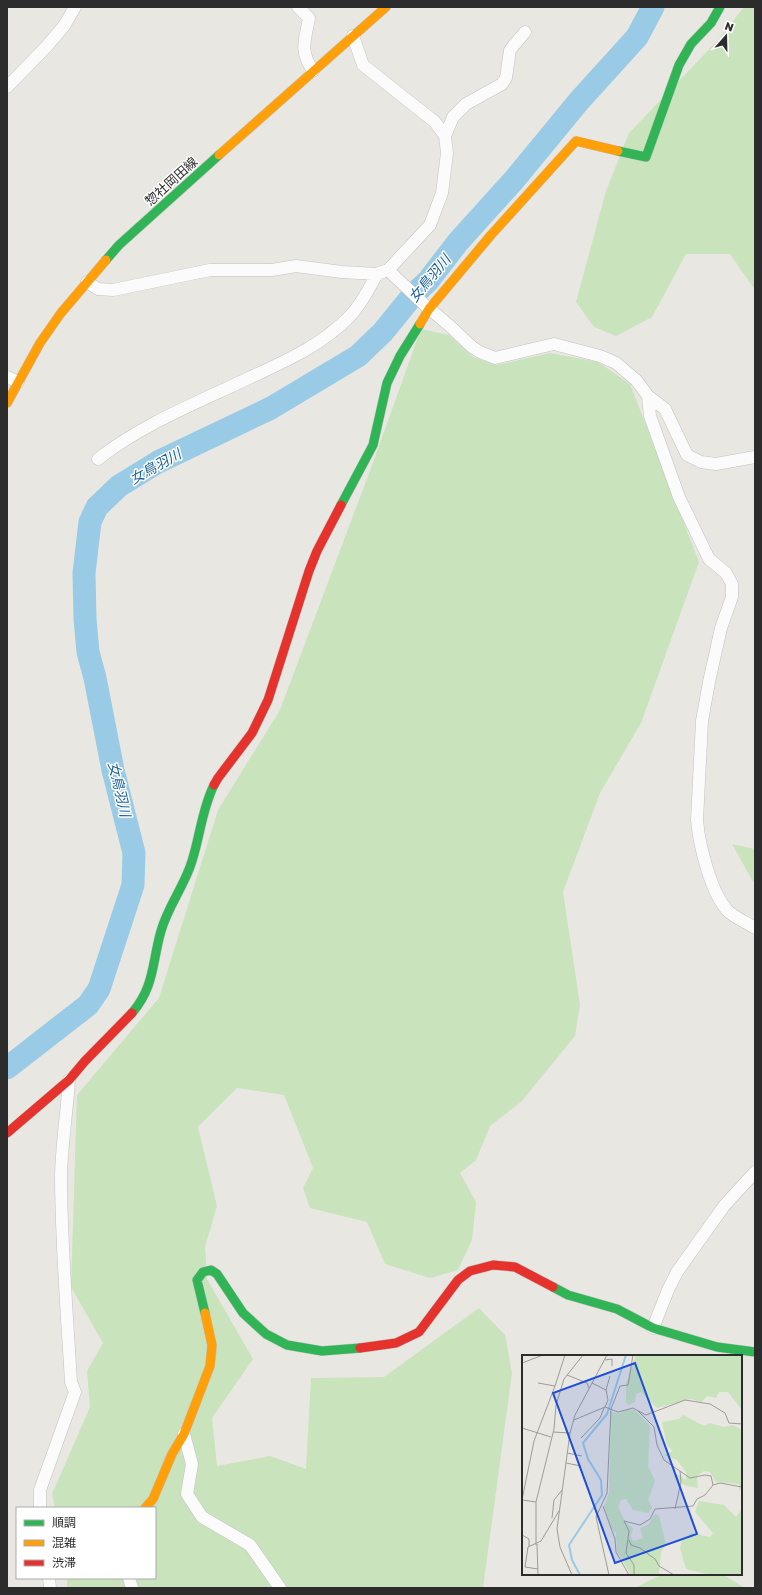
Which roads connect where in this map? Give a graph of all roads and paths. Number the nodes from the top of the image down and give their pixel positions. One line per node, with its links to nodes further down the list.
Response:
1 (75, 7): 8 (street)
2 (298, 7): 7 (street)
3 (386, 7): 6 (street, 惣社岡田線)
4 (720, 7): 12 (street)
5 (524, 32): 9 (street)
6 (353, 36): 7 (street, 惣社岡田線); 9 (street)
7 (313, 71): 11 (street, 惣社岡田線)
8 (7, 87)
9 (445, 136): 10 (street)
10 (385, 272): 11 (street); 12 (street); 18 (street)
11 (87, 282): 14 (street, 惣社岡田線)
12 (427, 307): 15 (street); 20 (street)
13 (7, 377): 14 (street)
14 (18, 382): 16 (street, 惣社岡田線)
15 (648, 396): 17 (street); 19 (street)
16 (7, 403)
17 (755, 457)
18 (98, 459)
19 (755, 928)
20 (69, 1080): 21 (street); 26 (street)
21 (7, 1133)
22 (755, 1172): 23 (street)
23 (653, 1328): 24 (street); 25 (street)
24 (755, 1352)
25 (184, 1434): 27 (street); 28 (street)
26 (40, 1507)
27 (146, 1507)
28 (280, 1588)

